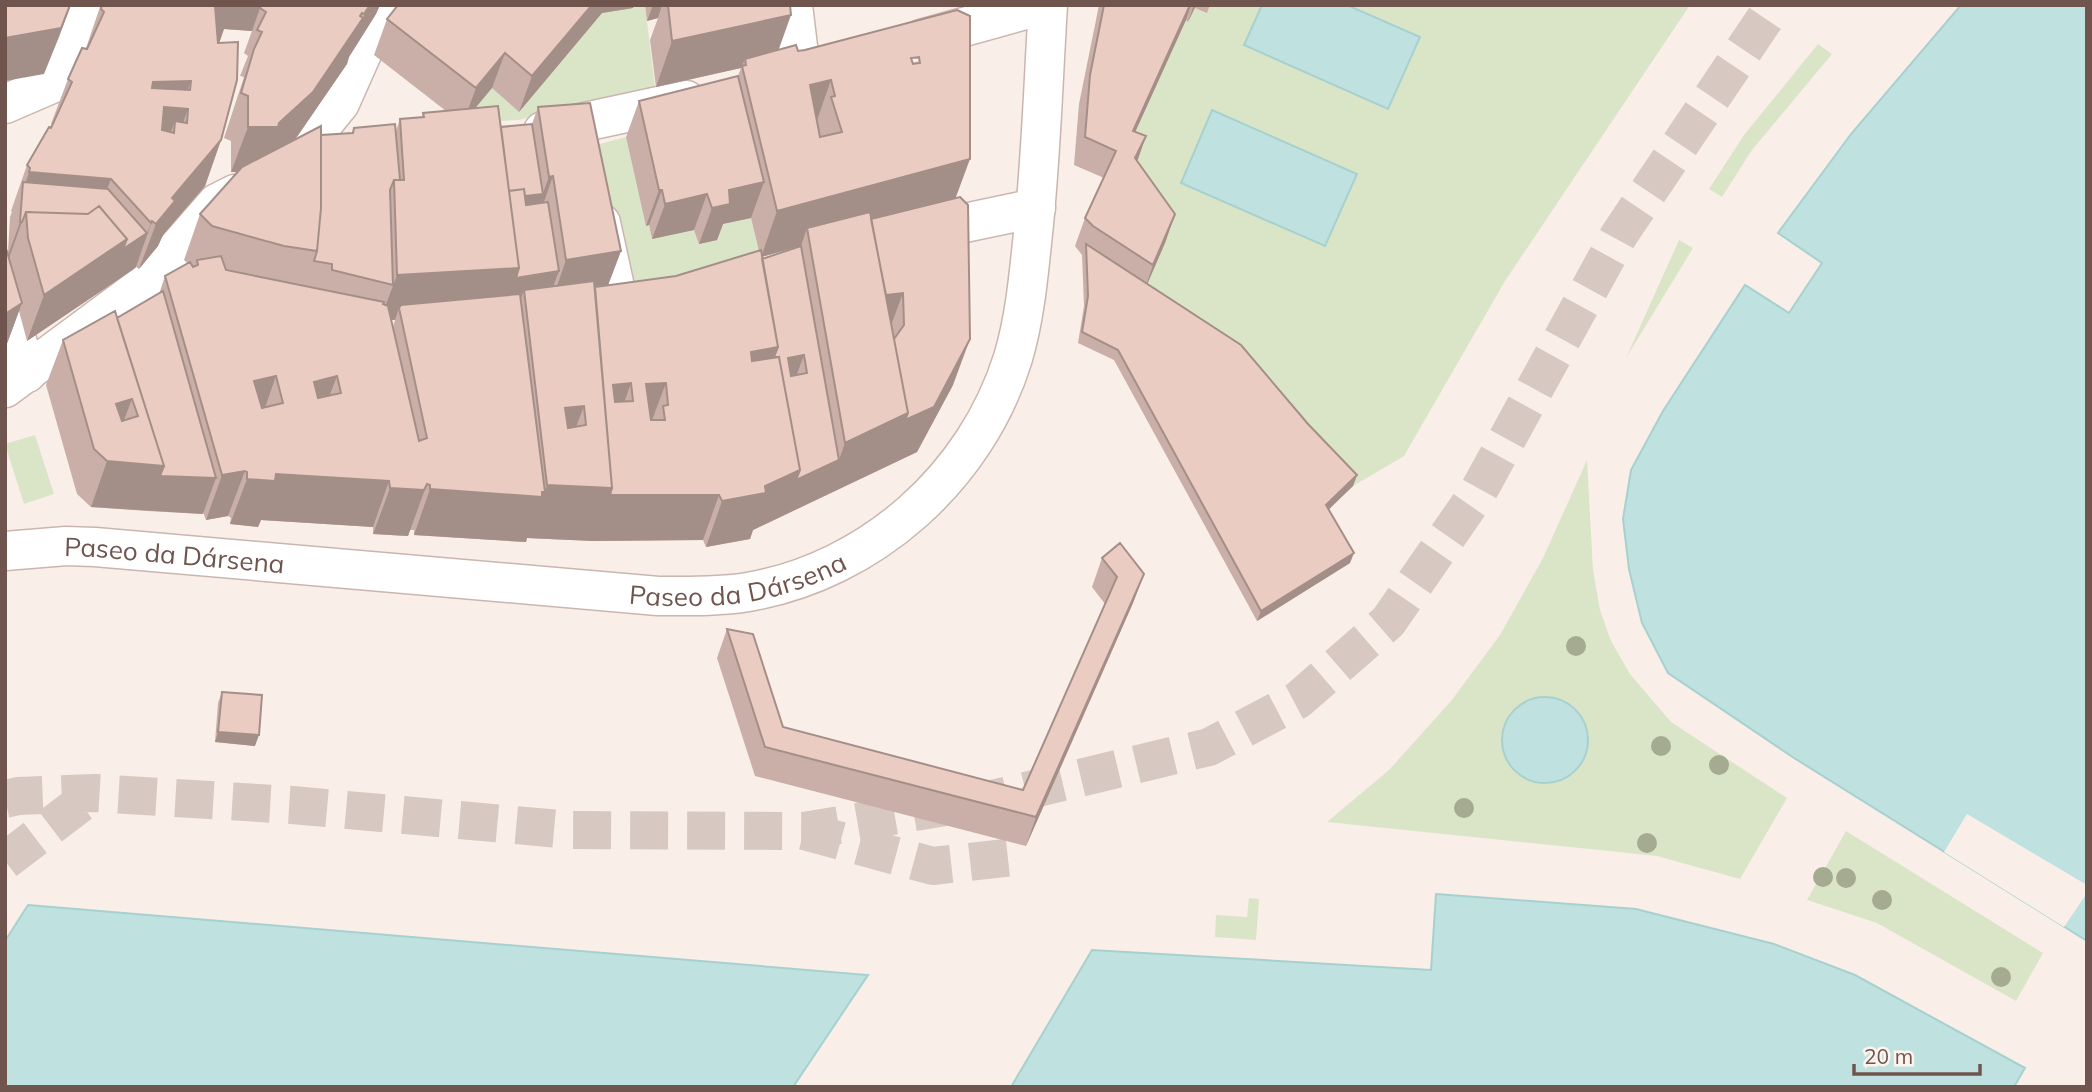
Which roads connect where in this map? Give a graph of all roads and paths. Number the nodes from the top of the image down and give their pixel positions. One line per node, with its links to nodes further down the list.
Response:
1 (85, 5): 10 (street)
2 (395, 5): 13 (street)
3 (793, 5): 7 (street)
4 (1046, 5): 5 (street); 15 (street, Paseo da Dársena)
5 (892, 47)
6 (840, 61): 7 (street)
7 (801, 72): 8 (street)
8 (764, 81)
9 (725, 91): 11 (street)
10 (5, 104)
11 (503, 137)
12 (345, 144): 13 (street)
13 (305, 146): 17 (street)
14 (594, 191): 21 (street)
15 (1036, 208): 16 (street); 24 (street, Paseo da Dársena)
16 (883, 242)
17 (148, 282): 20 (street); 23 (street)
18 (659, 300): 21 (street)
19 (5, 301): 23 (street)
20 (243, 304)
21 (620, 310): 22 (street)
22 (581, 316)
23 (16, 380)
24 (5, 551)

